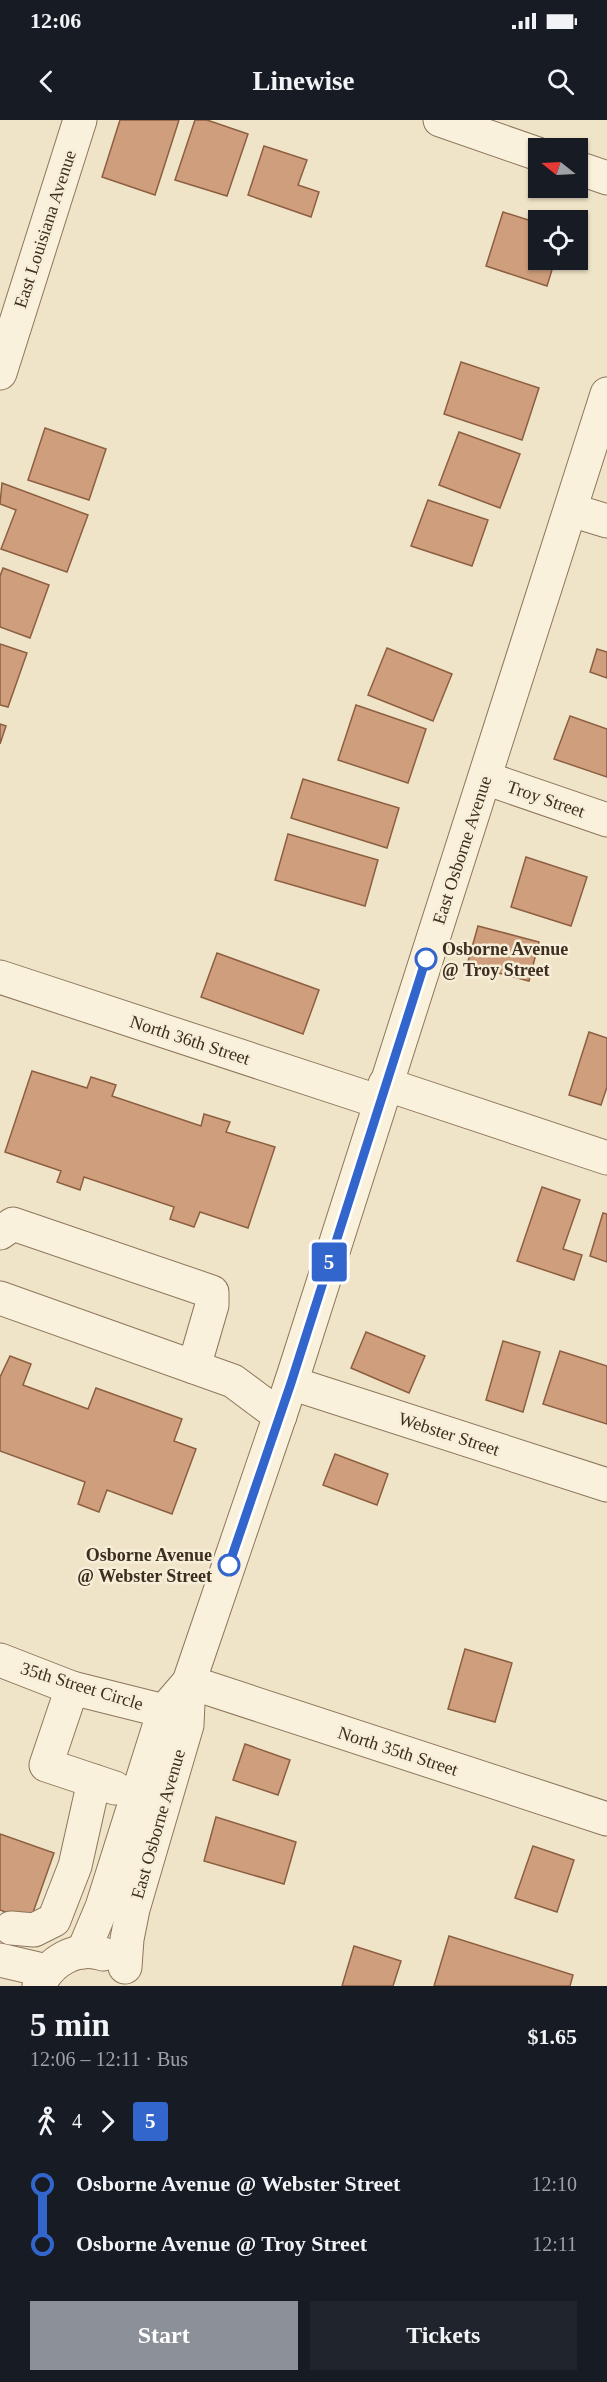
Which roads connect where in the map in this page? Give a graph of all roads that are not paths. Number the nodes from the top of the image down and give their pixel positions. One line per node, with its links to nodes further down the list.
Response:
1 (80, 120): 6 (street, East Louisiana Avenue)
2 (440, 120): 3 (street)
3 (528, 151)
4 (588, 171): 5 (street)
5 (607, 178)
6 (0, 373)
7 (607, 394): 8 (street, East Osborne Avenue)
8 (571, 510): 9 (street); 10 (street, East Osborne Avenue)
9 (607, 521)
10 (485, 778): 11 (street, Troy Street); 13 (street, East Osborne Avenue)
11 (607, 820)
12 (0, 977): 13 (street, North 36th Street)
13 (382, 1093): 14 (street, North 36th Street); 18 (street, East Osborne Avenue)
14 (607, 1158)
15 (0, 1233): 17 (street)
16 (0, 1298): 17 (street)
17 (194, 1366): 19 (street)
18 (291, 1383): 19 (street, East Osborne Avenue); 20 (street, Webster Street)
19 (280, 1416): 22 (street, East Osborne Avenue)
20 (607, 1485)
21 (0, 1662): 23 (street, 35th Street Circle)
22 (189, 1682): 24 (street, East Osborne Avenue); 27 (street, North 35th Street); 31 (street, East Osborne Avenue)
23 (72, 1688): 24 (street, 35th Street Circle); 25 (street)
24 (164, 1711): 26 (street, East Osborne Avenue)
25 (94, 1781): 26 (street); 28 (street)
26 (137, 1795): 29 (street, East Osborne Avenue)
27 (607, 1819)
28 (12, 1928)
29 (83, 1952): 31 (street); 32 (street)
30 (0, 1960): 32 (street)
31 (131, 1977)
32 (43, 1979)

